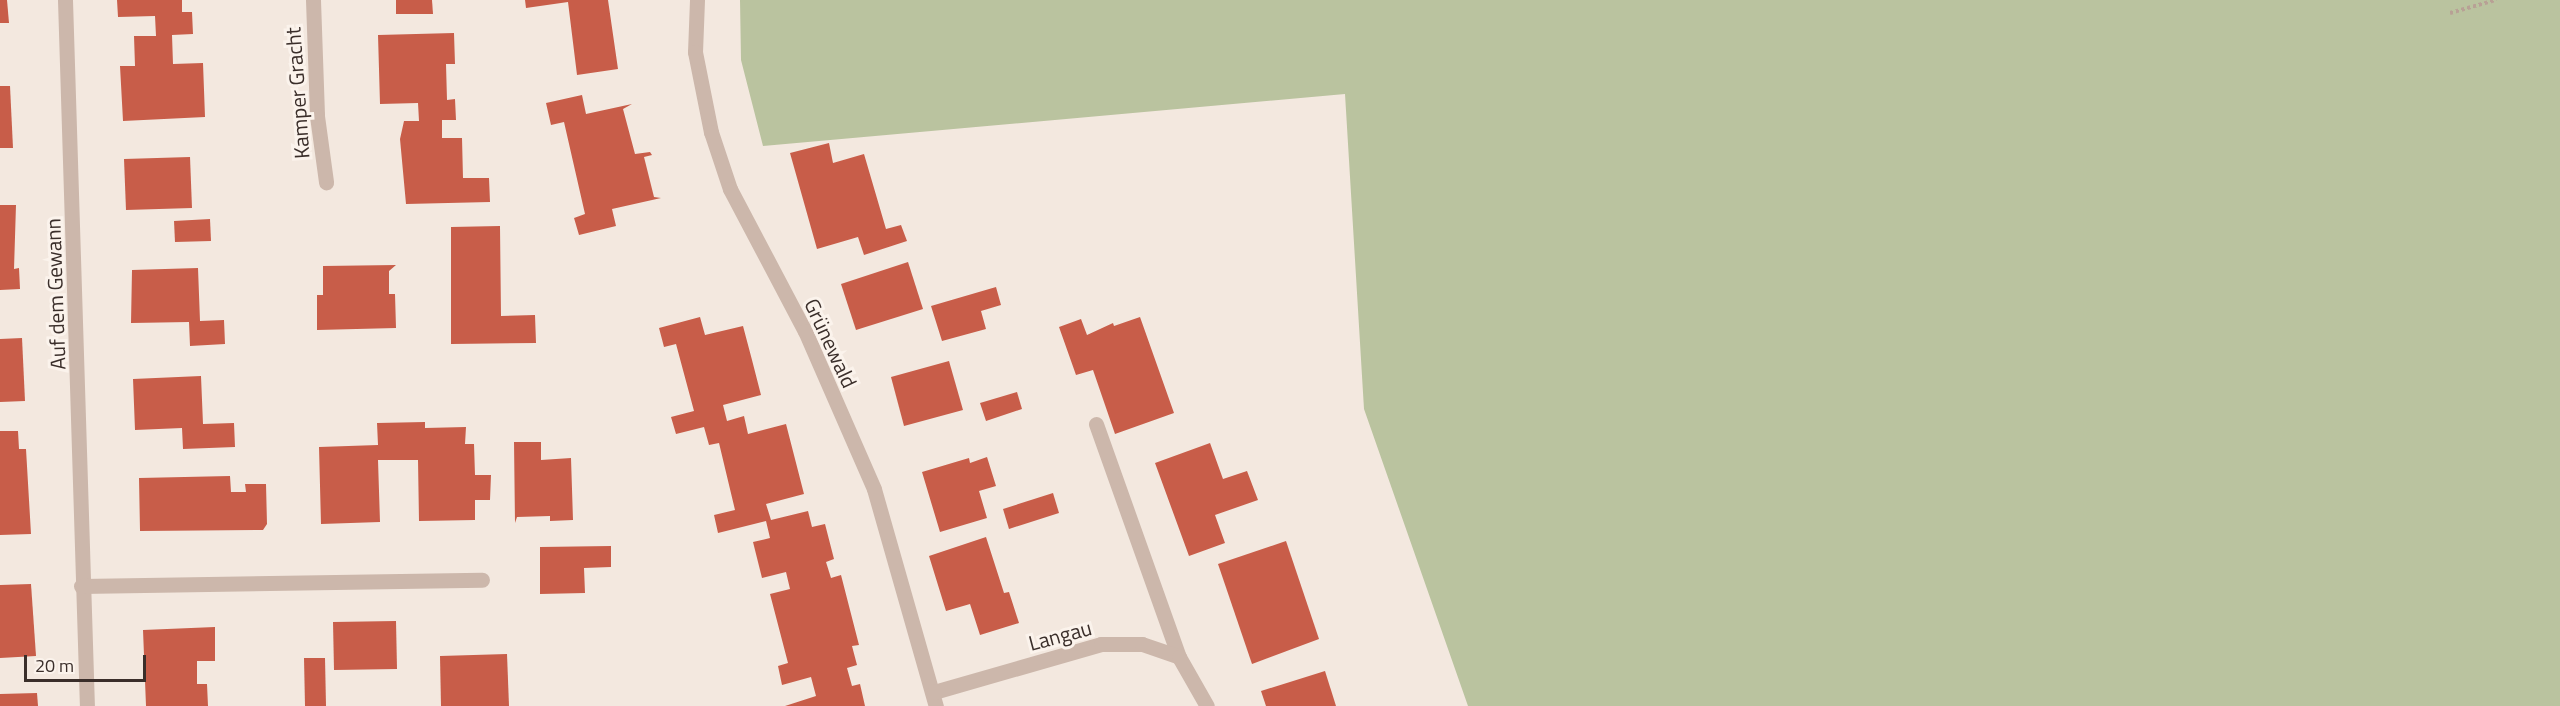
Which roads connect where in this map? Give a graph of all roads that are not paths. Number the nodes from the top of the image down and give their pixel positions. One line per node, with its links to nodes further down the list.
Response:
1 (65, 0): 7 (street, Auf dem Gewann)
2 (313, 0): 4 (street, Kamper Gracht)
3 (696, 0): 9 (street, Grünewald)
4 (326, 182)
5 (1096, 424): 8 (street)
6 (482, 580): 7 (street)
7 (81, 586): 10 (street, Auf dem Gewann)
8 (1179, 657): 9 (street, Langau); 11 (street)
9 (935, 699)
10 (87, 706)
11 (1207, 706)

